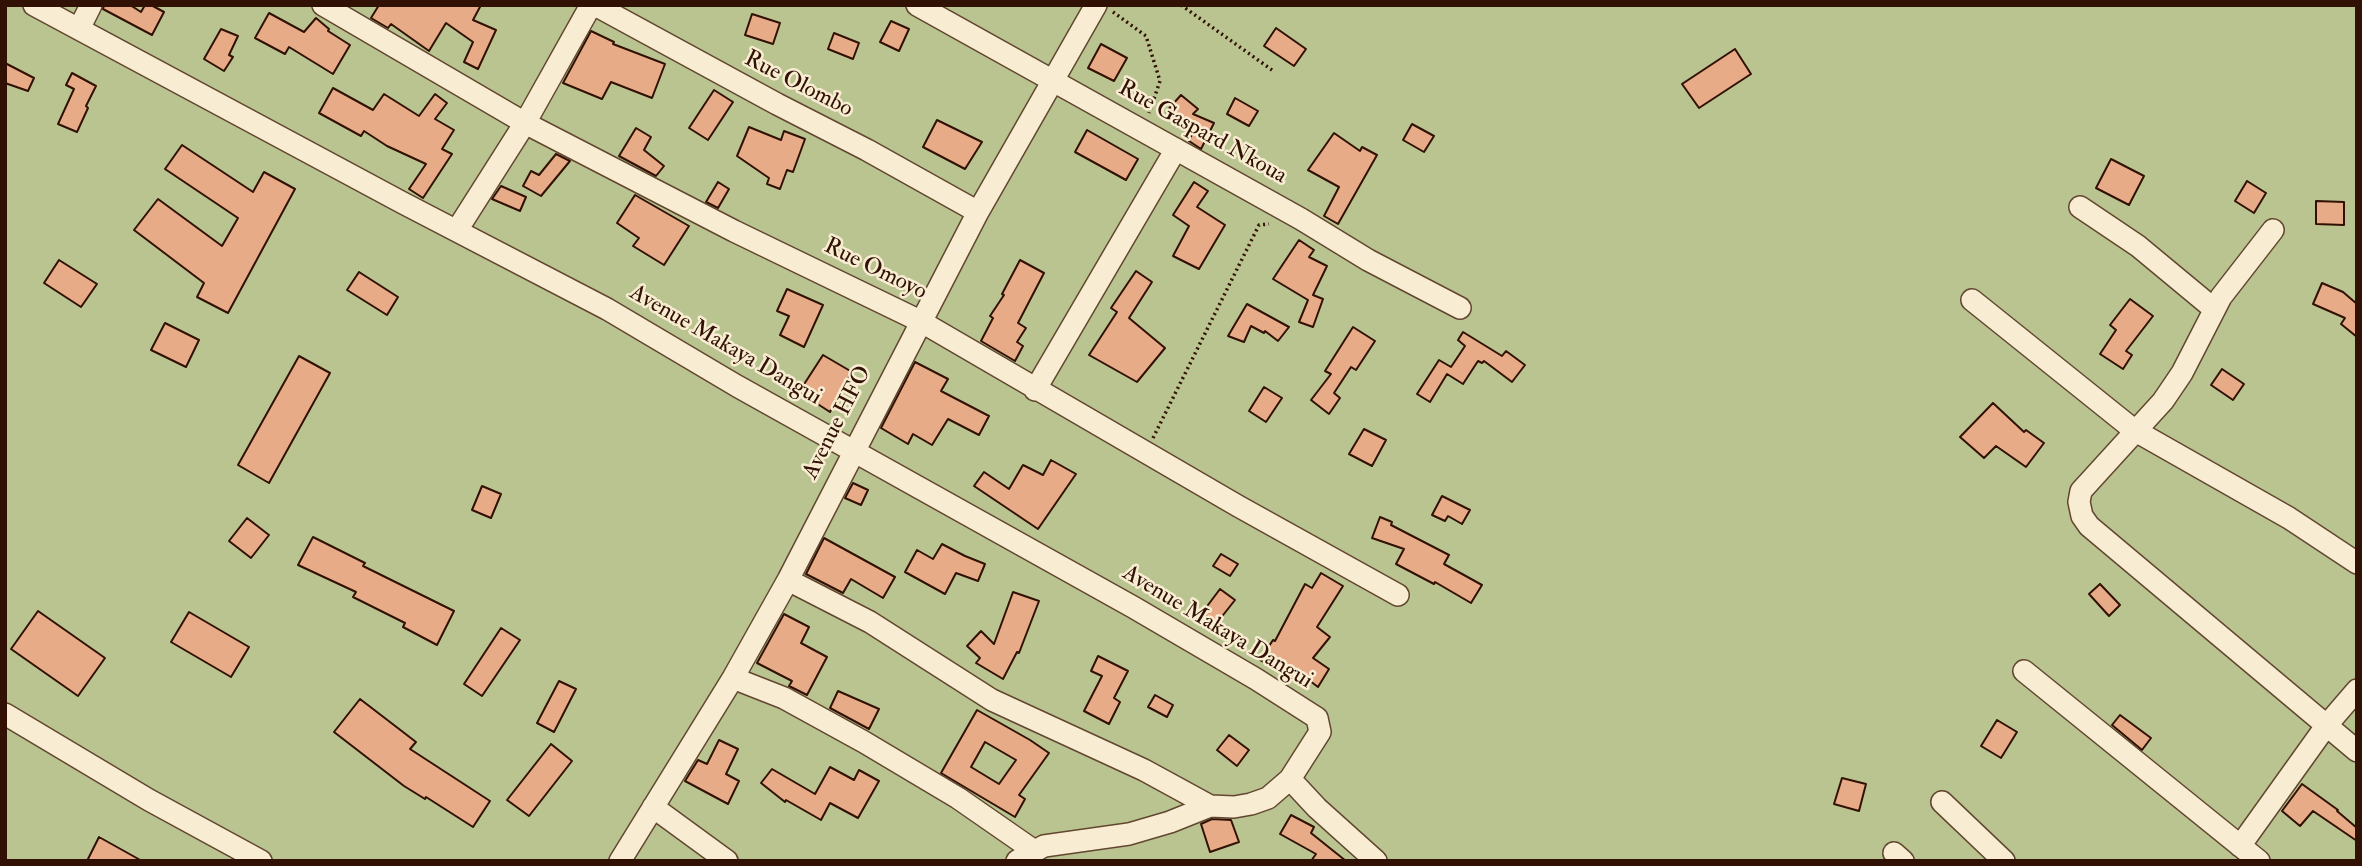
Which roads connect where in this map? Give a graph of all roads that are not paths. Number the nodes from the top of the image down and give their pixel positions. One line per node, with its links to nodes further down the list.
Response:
1 (34, 5): 7 (street, Avenue Makaya Dangui)
2 (91, 5): 7 (street)
3 (323, 5): 9 (street, Rue Omoyo)
4 (593, 5): 9 (street); 12 (street, Rue Olombo)
5 (917, 5): 8 (street, Rue Gaspard Nkoua)
6 (1096, 5): 8 (street, Avenue HFO)
7 (79, 29): 13 (street, Avenue Makaya Dangui)
8 (1054, 80): 10 (street, Rue Gaspard Nkoua); 12 (street, Avenue HFO)
9 (525, 123): 13 (street); 18 (street, Rue Omoyo)
10 (1176, 149): 16 (street, Rue Gaspard Nkoua); 19 (street)
11 (2080, 206): 17 (street)
12 (978, 212): 18 (street, Avenue HFO)
13 (457, 230): 21 (street, Avenue Makaya Dangui)
14 (2273, 230): 17 (street)
15 (1972, 300): 20 (street)
16 (1460, 309)
17 (2214, 309): 20 (street)
18 (920, 321): 19 (street, Rue Omoyo); 21 (street, Avenue HFO)
19 (1035, 390): 24 (street, Rue Omoyo)
20 (2134, 430): 22 (street); 29 (street)
21 (854, 450): 23 (street, Avenue HFO); 31 (street, Avenue Makaya Dangui)
22 (2357, 563)
23 (788, 580): 26 (street, Avenue HFO); 33 (street)
24 (1398, 595)
25 (2024, 671): 35 (street)
26 (733, 678): 34 (street, Avenue HFO); 36 (street)
27 (2357, 690): 29 (street)
28 (5, 714): 37 (street)
29 (2326, 726): 30 (street); 35 (street)
30 (2357, 751)
31 (1290, 779): 33 (street); 40 (street)
32 (1942, 802): 41 (street)
33 (1210, 806): 36 (street)
34 (653, 807): 38 (street, Avenue HFO); 39 (street)
35 (2240, 846): 42 (street)
36 (1025, 856)
37 (261, 861)
38 (620, 861)
39 (727, 861)
40 (1376, 861)
41 (2004, 861)
42 (2259, 861)

